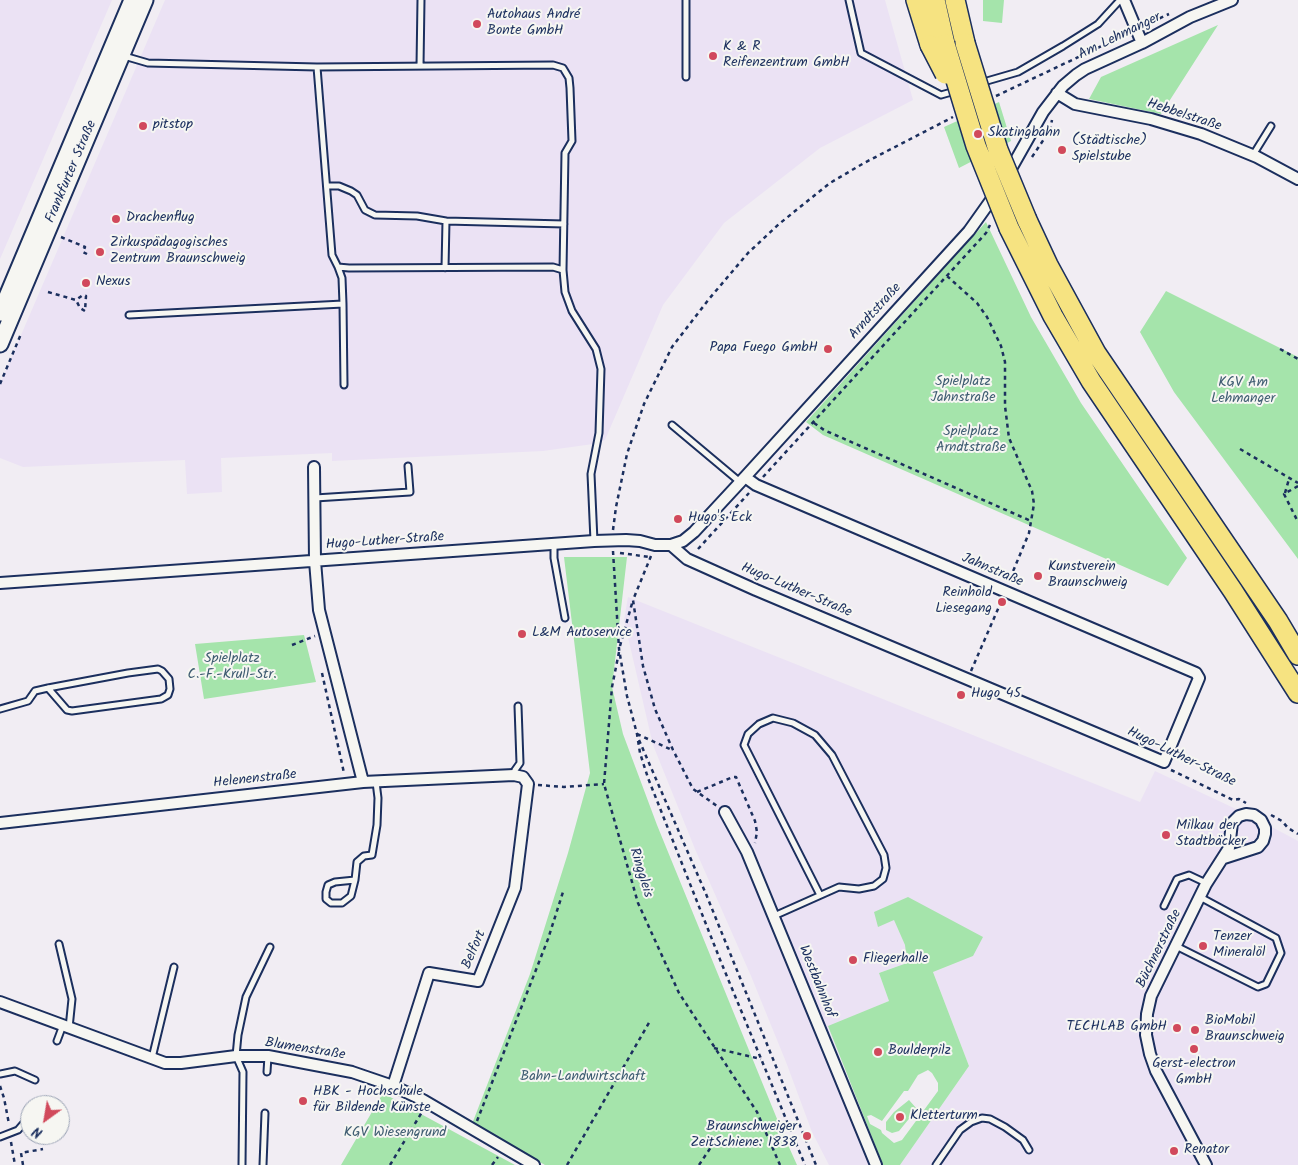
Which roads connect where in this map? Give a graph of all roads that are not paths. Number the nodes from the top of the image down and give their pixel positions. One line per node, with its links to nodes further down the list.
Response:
1 (132, 0): 34 (main road, Frankfurter Straße)
2 (145, 0): 16 (main road, Frankfurter Straße)
3 (421, 0): 17 (lane)
4 (686, 0): 20 (lane)
5 (849, 0): 23 (lane)
6 (916, 0): 15 (highway)
7 (935, 0): 15 (highway)
8 (955, 0): 13 (highway)
9 (968, 0): 13 (highway)
10 (1120, 0): 21 (lane)
11 (1124, 0): 14 (street)
12 (1232, 0): 14 (street, Am Lehmanger)
13 (964, 43): 49 (highway, bridge)
14 (1142, 43): 19 (street, Am Lehmanger)
15 (937, 45): 23 (highway, bridge)
16 (122, 55): 18 (lane); 36 (main road, Frankfurter Straße)
17 (420, 66): 18 (lane); 29 (lane)
18 (317, 67): 27 (lane)
19 (1076, 75): 22 (street, Arndtstraße)
20 (686, 77)
21 (975, 85)
22 (1057, 93): 25 (street, Hebbelstraße); 41 (street, Arndtstraße)
23 (962, 102): 51 (highway, bridge)
24 (1271, 126): 25 (lane)
25 (1253, 155): 26 (street, Hebbelstraße)
26 (1298, 178)
27 (327, 186): 28 (lane); 30 (lane)
28 (446, 222): 29 (lane); 31 (lane)
29 (564, 224): 32 (lane)
30 (338, 266): 31 (lane); 33 (lane)
31 (446, 268): 32 (lane)
32 (563, 270): 43 (lane)
33 (343, 304): 35 (lane); 37 (lane)
34 (0, 313)
35 (129, 315)
36 (0, 344)
37 (344, 385)
38 (672, 425): 41 (lane)
39 (408, 466): 42 (lane)
40 (314, 467): 42 (street, Hugo-Luther-Straße)
41 (743, 480): 45 (street, Arndtstraße); 54 (street, Jahnstraße)
42 (315, 498): 46 (street, Hugo-Luther-Straße)
43 (594, 541): 44 (street, Hugo-Luther-Straße); 45 (street, Hugo-Luther-Straße)
44 (554, 544): 46 (street, Hugo-Luther-Straße); 48 (lane)
45 (671, 545): 54 (street, Hugo-Luther-Straße)
46 (315, 561): 47 (street, Hugo-Luther-Straße); 57 (street)
47 (0, 583)
48 (565, 618)
49 (1298, 655)
50 (48, 688): 50 (lane); 53 (lane)
51 (1298, 693)
52 (518, 706): 55 (lane)
53 (0, 709)
54 (1164, 762)
55 (514, 775): 56 (street, Helenenstraße); 80 (street, Belfort)
56 (376, 781): 57 (street, Helenenstraße); 61 (lane)
57 (363, 782): 59 (street, Helenenstraße)
58 (725, 812): 66 (street, Westbahnhof)
59 (0, 823)
60 (1224, 858): 60 (street, Büchnerstraße); 62 (street, Büchnerstraße)
61 (355, 880): 61 (lane)
62 (1206, 884): 64 (street, Büchnerstraße); 65 (lane)
63 (820, 895): 63 (lane); 66 (lane)
64 (1200, 897): 68 (street, Büchnerstraße); 68 (lane)
65 (1164, 906)
66 (773, 916): 88 (street, Westbahnhof)
67 (59, 944): 72 (lane)
68 (1176, 946): 90 (street, Büchnerstraße)
69 (270, 947): 74 (lane)
70 (174, 967): 76 (lane)
71 (0, 1002): 72 (street, Blumenstraße)
72 (66, 1026): 73 (lane); 76 (street, Blumenstraße)
73 (57, 1041)
74 (236, 1056): 75 (street, Blumenstraße); 76 (street, Blumenstraße); 85 (lane)
75 (268, 1056): 77 (lane); 80 (street, Blumenstraße)
76 (152, 1059)
77 (267, 1072)
78 (0, 1074): 79 (lane)
79 (35, 1080)
80 (393, 1086): 87 (street, Blumenstraße)
81 (265, 1113): 86 (lane)
82 (20, 1128): 83 (lane)
83 (0, 1137)
84 (1029, 1150): 89 (lane)
85 (242, 1165)
86 (263, 1165)
87 (534, 1165)
88 (876, 1165)
89 (936, 1165)
90 (1206, 1165)

